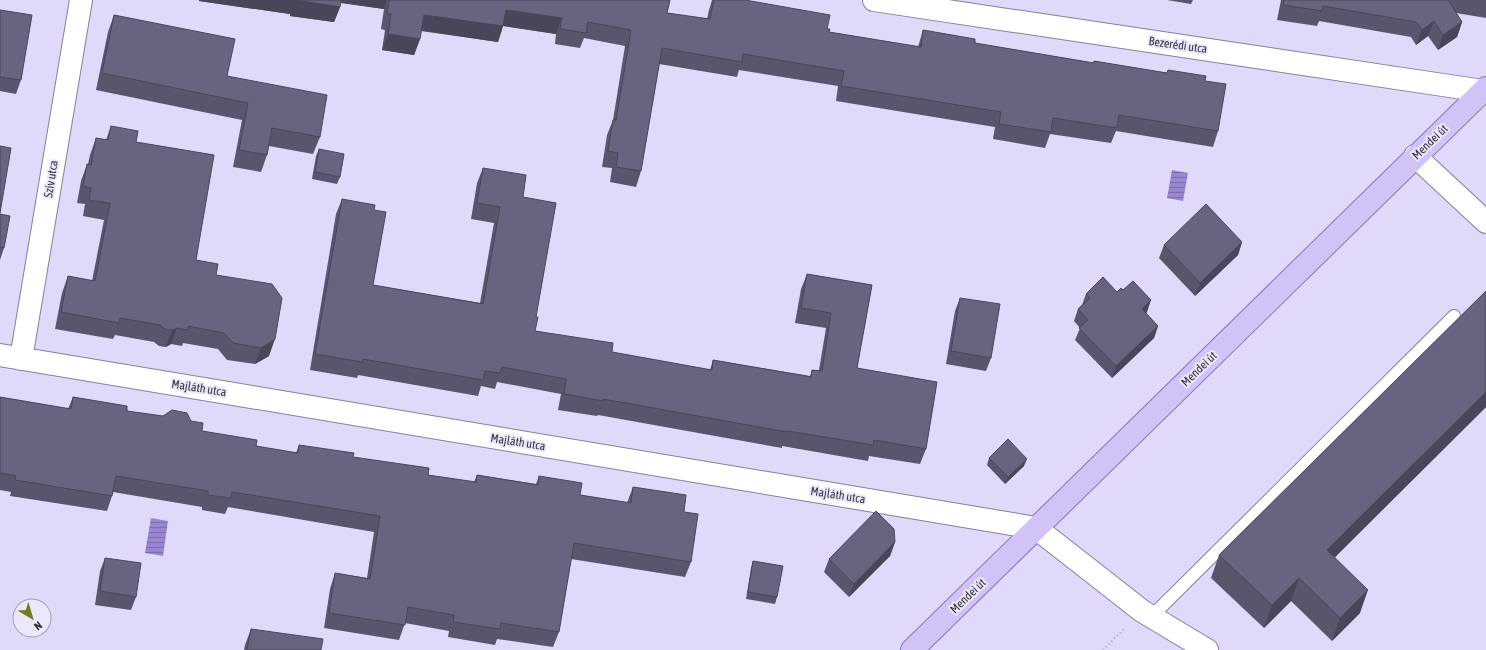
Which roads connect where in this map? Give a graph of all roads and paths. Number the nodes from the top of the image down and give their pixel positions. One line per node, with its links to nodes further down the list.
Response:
1 (80, 0): 8 (street, Szív utca)
2 (874, 0): 3 (street, Bezerédi utca)
3 (1484, 89): 4 (main road, Mendei út)
4 (1416, 156): 5 (street); 9 (main road, Mendei út)
5 (1486, 222)
6 (1454, 316): 10 (lane)
7 (0, 355): 8 (street, Majláth utca)
8 (21, 359): 9 (street, Majláth utca)
9 (1036, 528): 10 (street); 11 (main road, Mendei út)
10 (1151, 616): 12 (street)
11 (912, 650)
12 (1207, 650)

